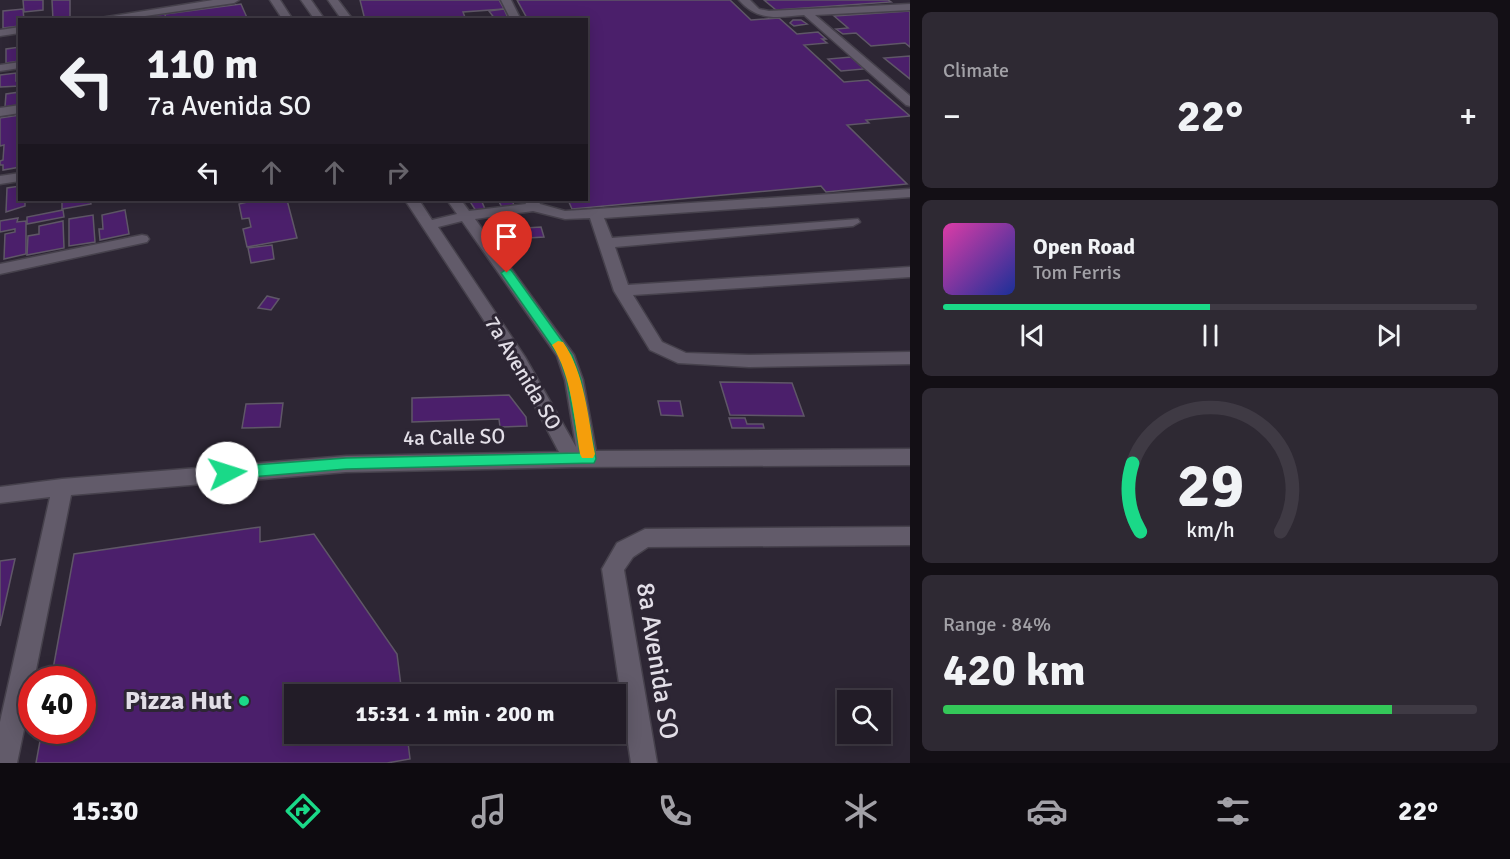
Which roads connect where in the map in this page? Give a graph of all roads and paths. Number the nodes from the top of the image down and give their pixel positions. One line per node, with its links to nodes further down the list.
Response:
1 (134, 0): 10 (street)
2 (234, 0): 10 (street)
3 (275, 0): 12 (street)
4 (306, 0): 13 (street)
5 (333, 0): 14 (street)
6 (506, 0): 15 (street)
7 (744, 0): 9 (street)
8 (910, 7): 9 (street)
9 (806, 12): 20 (street)
10 (131, 14): 11 (street)
11 (106, 18)
12 (287, 18)
13 (319, 18)
14 (346, 18)
15 (515, 18)
16 (18, 30): 17 (street)
17 (0, 33)
18 (18, 65): 19 (street)
19 (0, 68)
20 (910, 102)
21 (18, 109): 22 (street)
22 (0, 112)
23 (18, 177): 24 (street)
24 (0, 180)
25 (910, 193): 29 (street)
26 (413, 201): 32 (street, 7a Avenida SO)
27 (455, 201): 30 (street, 7a Avenida SO)
28 (532, 203): 29 (street); 30 (street)
29 (596, 214): 34 (street)
30 (466, 216): 32 (street); 40 (street, 7a Avenida SO)
31 (853, 222): 34 (street)
32 (429, 225): 40 (street, 7a Avenida SO)
33 (142, 239): 35 (street)
34 (607, 243): 37 (street)
35 (0, 268)
36 (910, 272): 37 (street)
37 (622, 291): 38 (street)
38 (910, 358)
39 (910, 457): 40 (street, 4a Calle SO)
40 (581, 459): 41 (street, 4a Calle SO)
41 (62, 487): 42 (street, 4a Calle SO); 44 (street)
42 (0, 495)
43 (910, 536): 45 (street, 8a Avenida SO)
44 (4, 763)
45 (644, 763)

